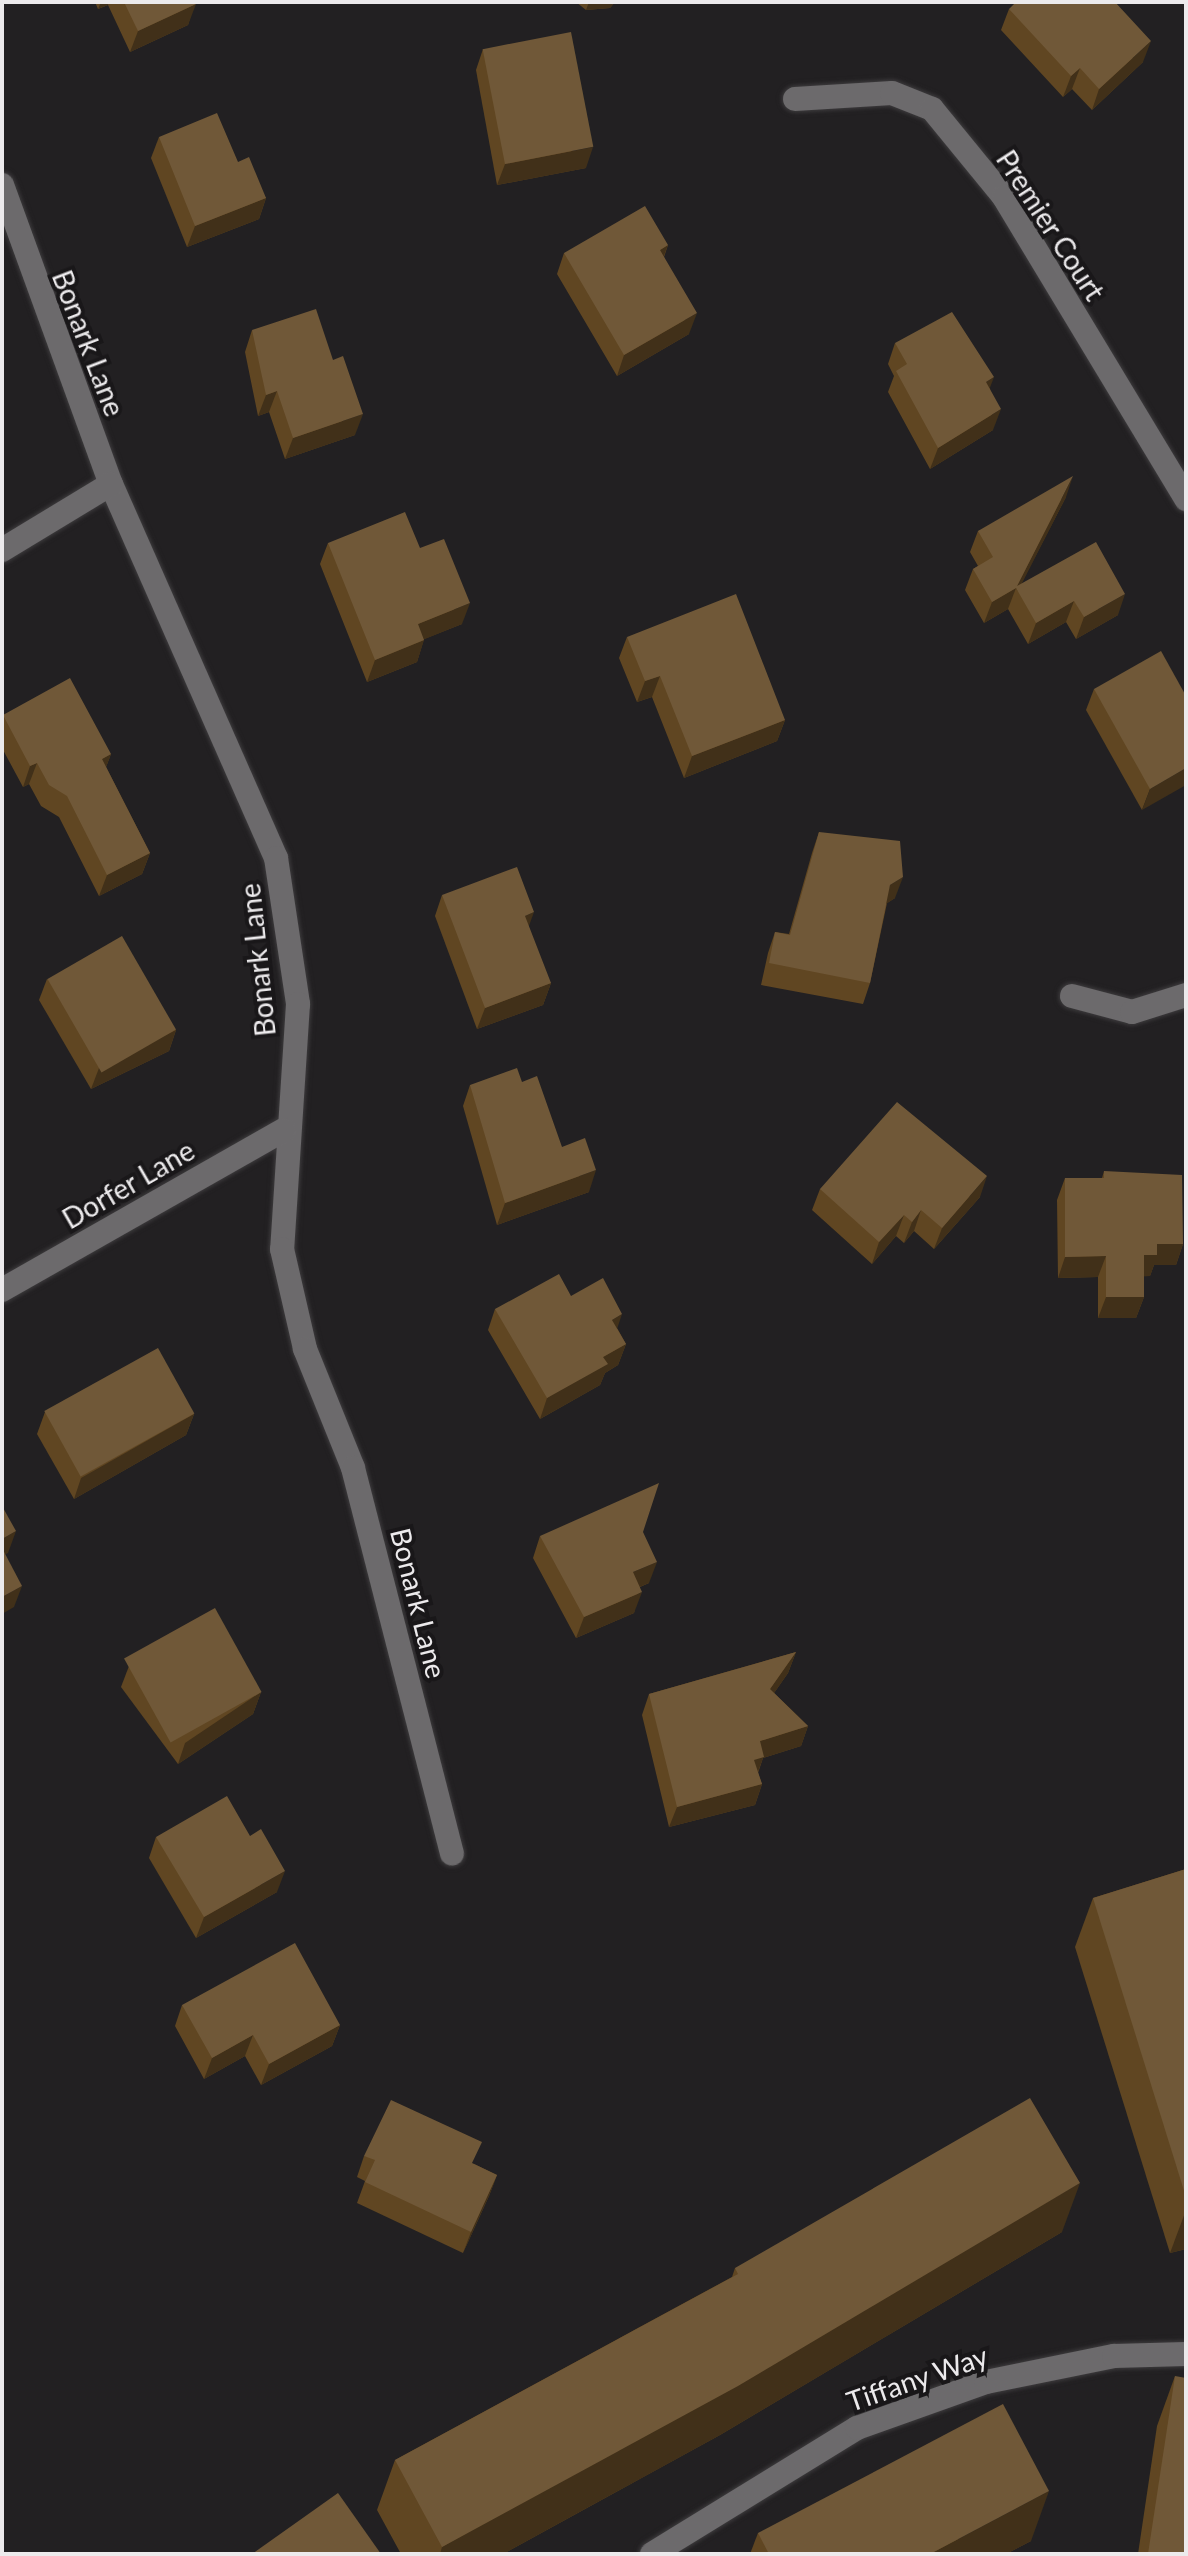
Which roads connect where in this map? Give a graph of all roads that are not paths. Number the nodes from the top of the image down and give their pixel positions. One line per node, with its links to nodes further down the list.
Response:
1 (795, 99): 4 (street, Premier Court)
2 (2, 185): 3 (street, Bonark Lane)
3 (111, 484): 5 (street); 8 (street, Bonark Lane)
4 (1186, 499)
5 (2, 550)
6 (1186, 995): 7 (street)
7 (1072, 996)
8 (284, 1130): 9 (street, Dorfer Lane); 10 (street, Bonark Lane)
9 (2, 1290)
10 (452, 1854)
11 (1186, 2354): 12 (street, Tiffany Way)
12 (652, 2554)

